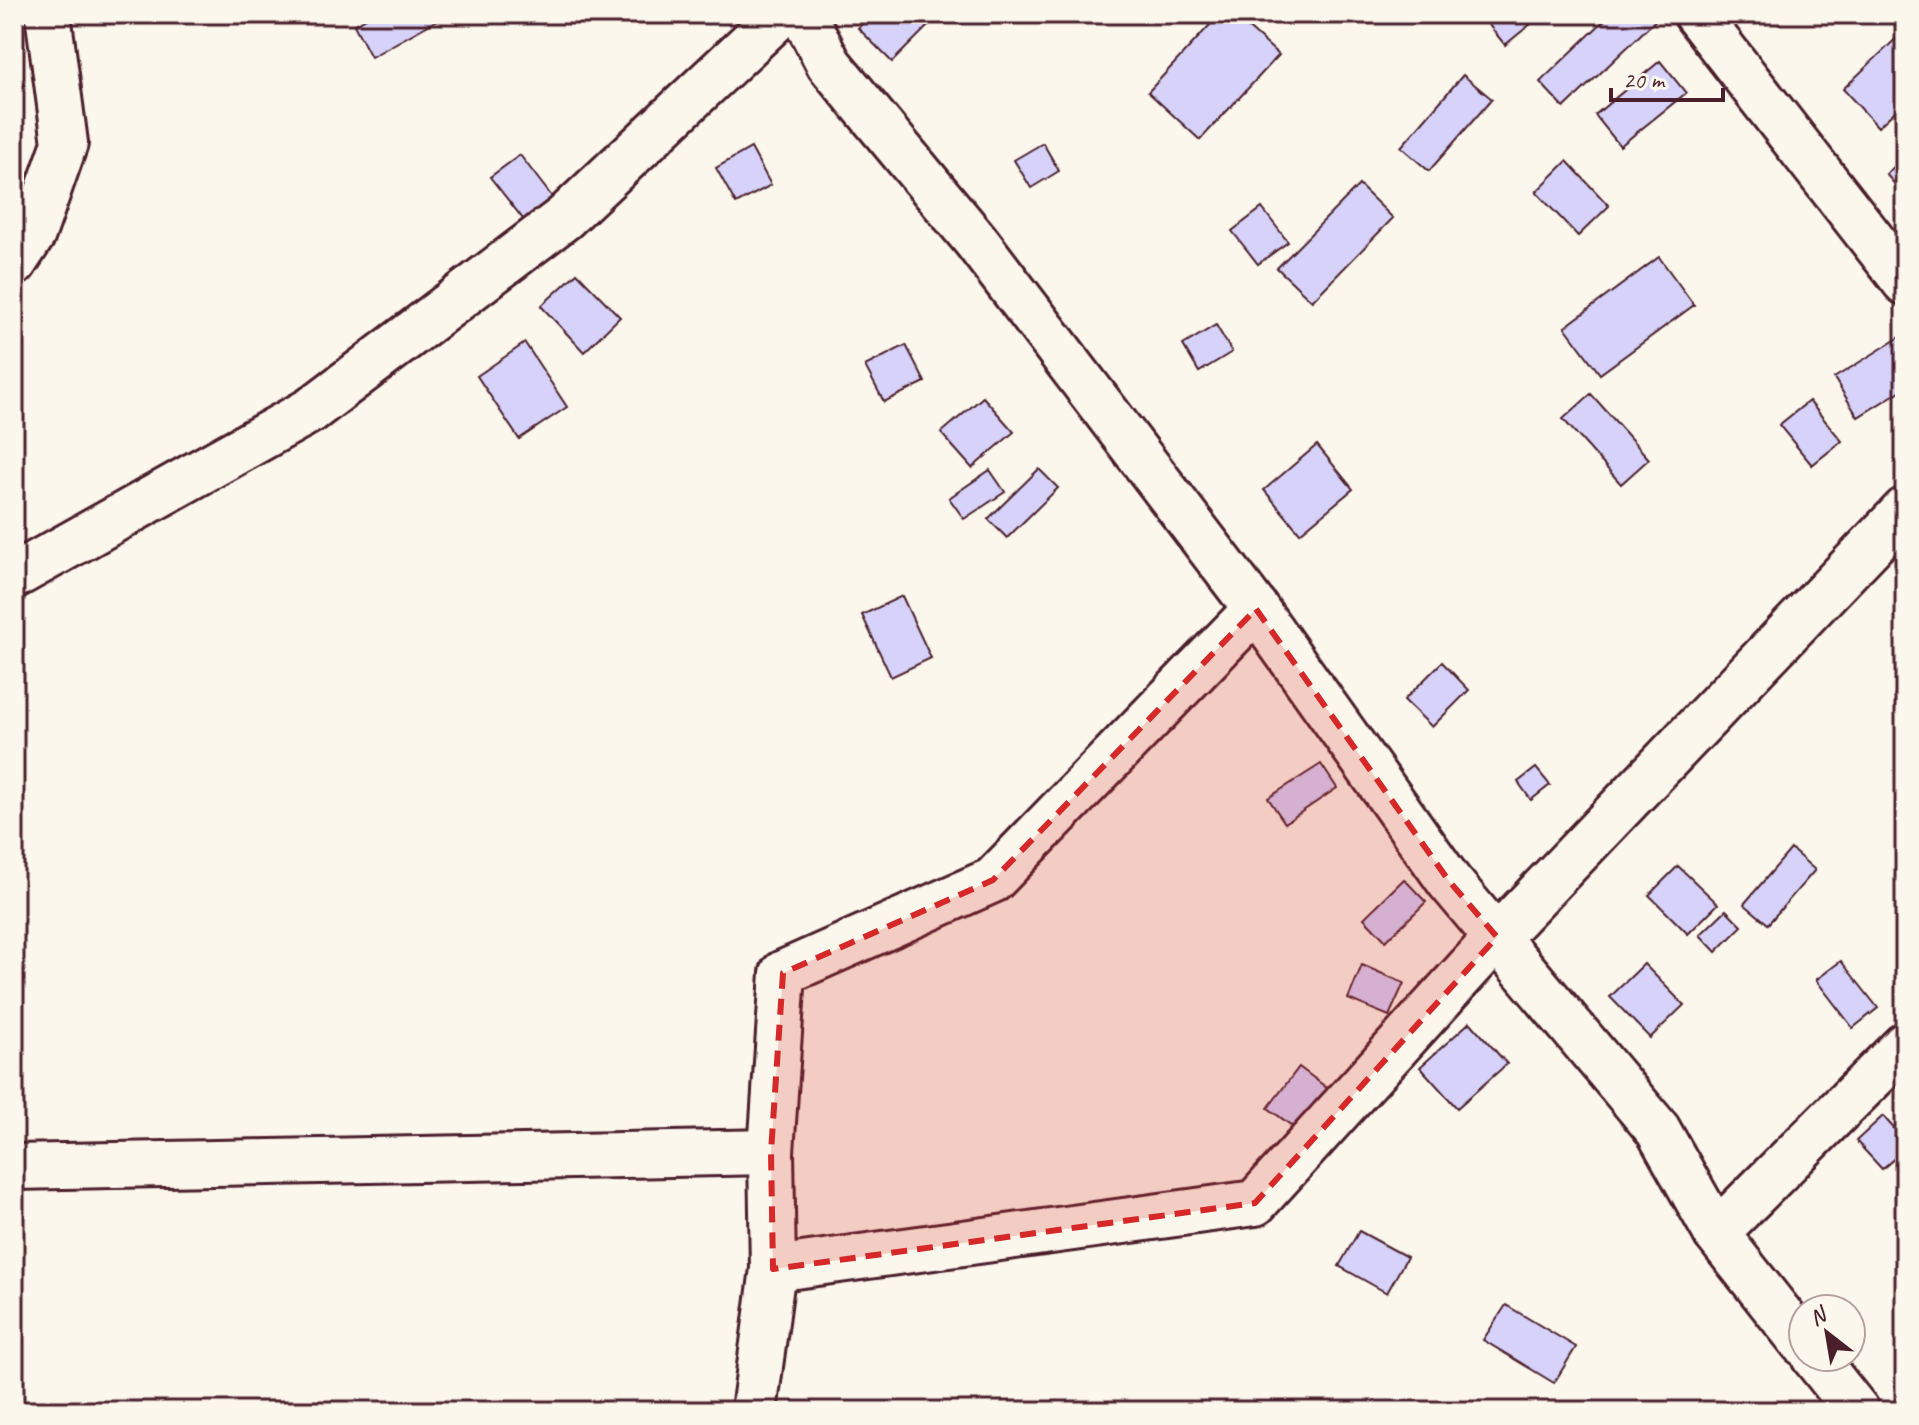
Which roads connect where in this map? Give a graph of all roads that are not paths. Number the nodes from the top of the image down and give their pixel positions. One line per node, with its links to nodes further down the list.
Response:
1 (48, 14): 5 (street)
2 (781, 14): 8 (street)
3 (803, 14): 9 (street)
4 (1696, 14): 6 (street)
5 (14, 263)
6 (1905, 282)
7 (1905, 510): 10 (street)
8 (14, 576)
9 (1256, 609): 10 (street); 12 (street)
10 (1497, 937): 14 (street); 15 (street)
11 (1905, 1045): 14 (street)
12 (771, 1152): 13 (street); 15 (street)
13 (14, 1167)
14 (1716, 1233): 16 (street)
15 (773, 1269): 18 (street)
16 (1787, 1323)
17 (1827, 1373): 19 (street)
18 (754, 1411)
19 (1857, 1411)

